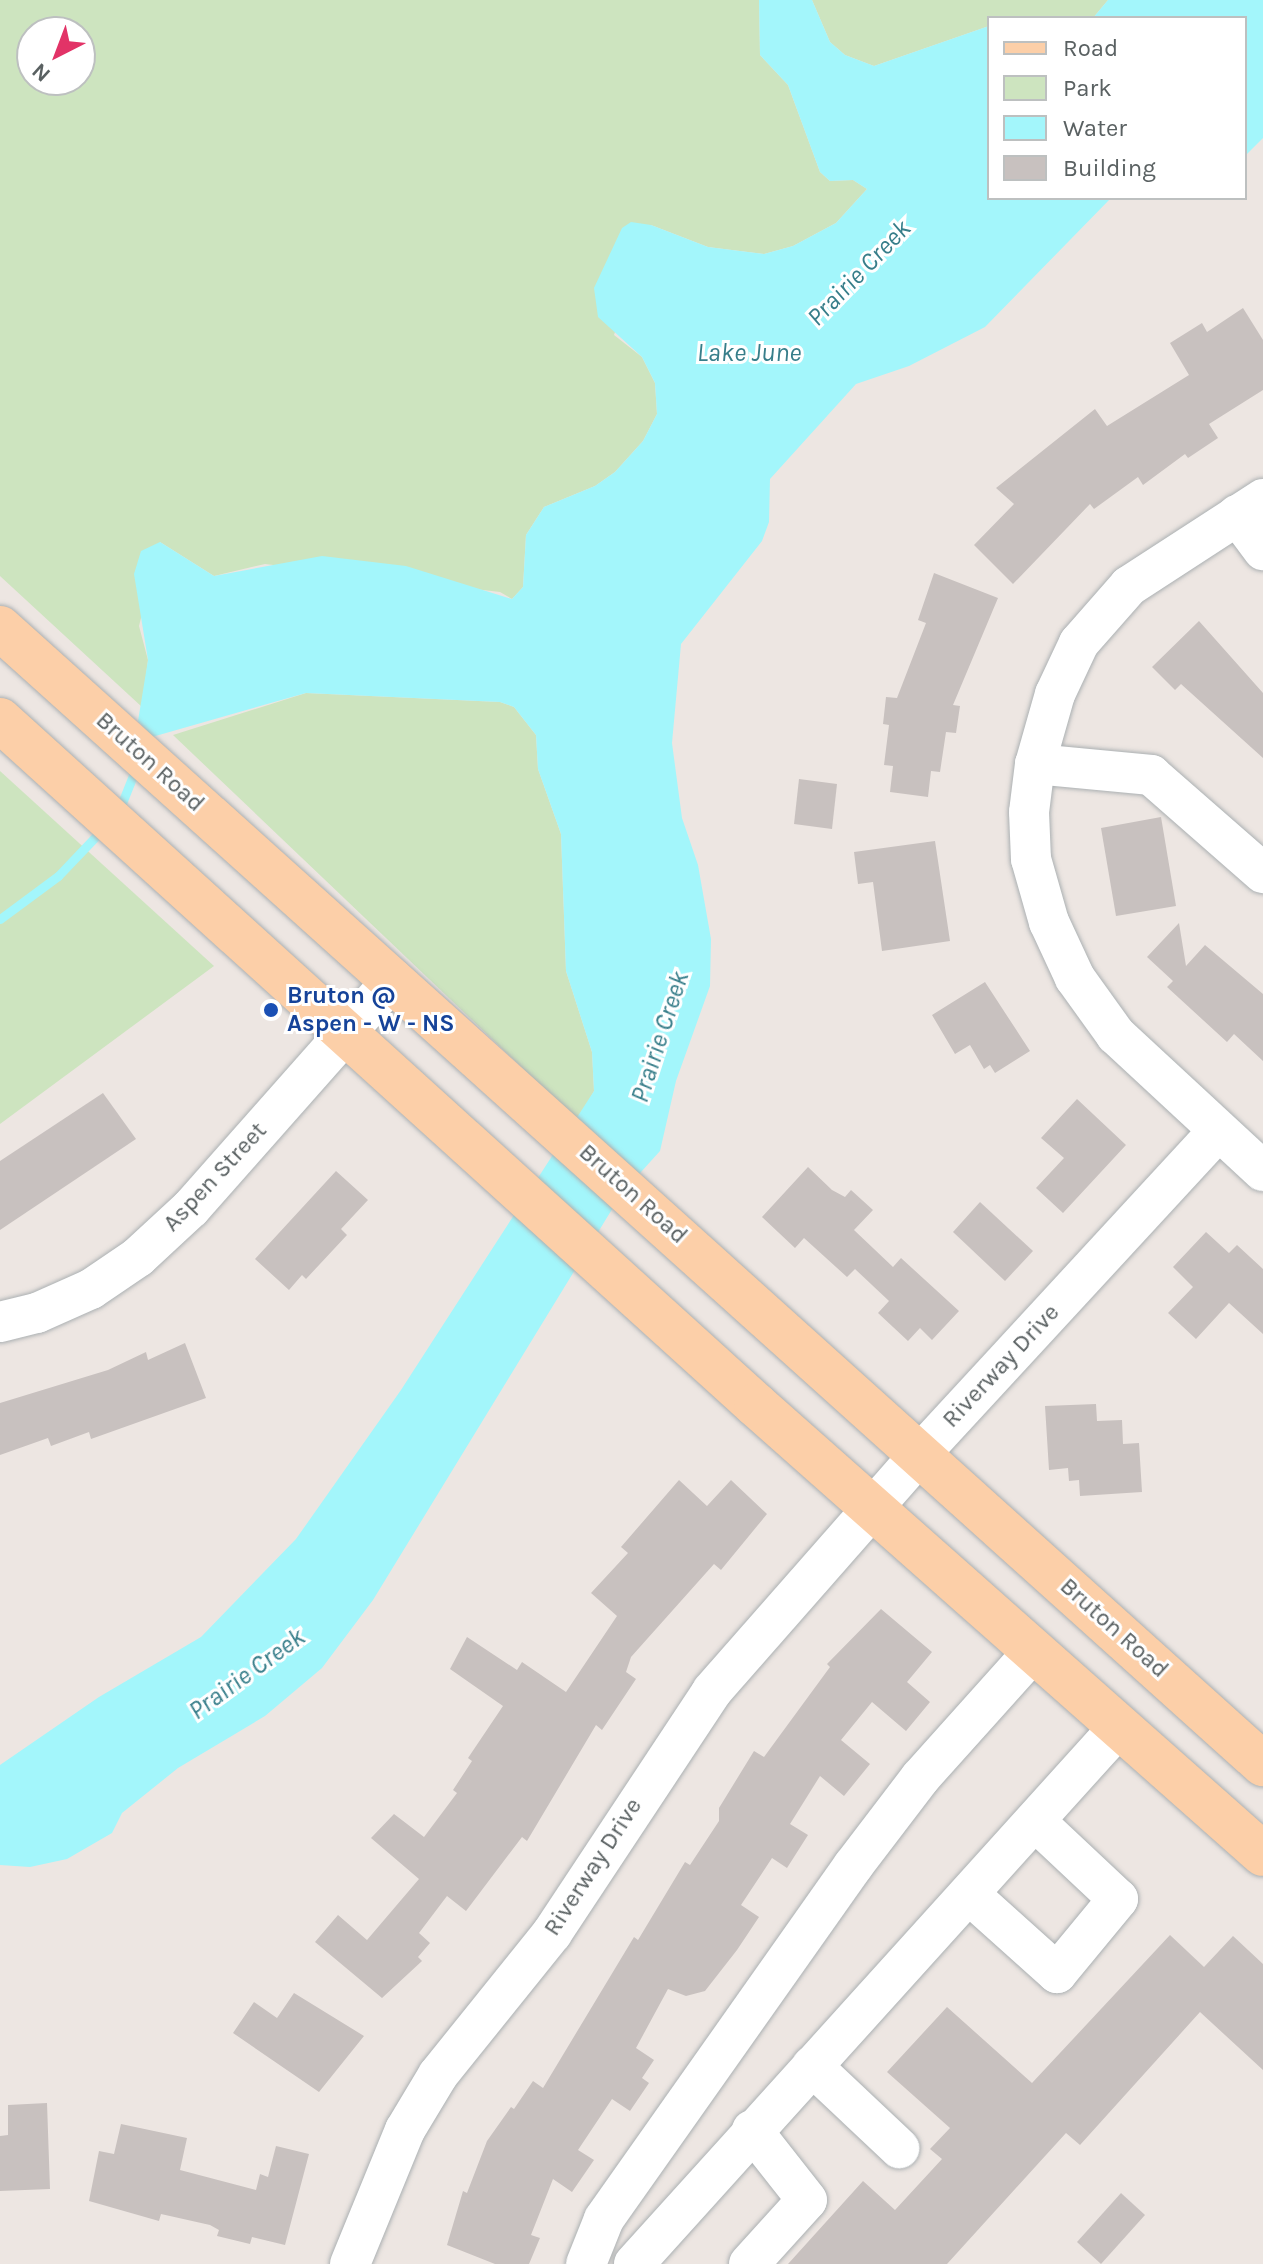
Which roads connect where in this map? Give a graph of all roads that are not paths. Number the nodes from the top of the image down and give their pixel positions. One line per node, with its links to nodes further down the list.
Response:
1 (1250, 507): 2 (street); 5 (street)
2 (1263, 550)
3 (0, 628): 7 (main road, Bruton Road)
4 (0, 720): 8 (main road)
5 (1035, 764): 6 (street); 9 (street)
6 (1263, 873)
7 (393, 980): 8 (street, Aspen Street); 12 (main road, Bruton Road)
8 (344, 1032): 11 (street, Aspen Street); 13 (main road)
9 (1218, 1131): 10 (street); 12 (street, Riverway Drive)
10 (1263, 1171)
11 (0, 1322)
12 (921, 1453): 13 (street, Riverway Drive); 16 (main road, Bruton Road)
13 (874, 1507): 14 (main road); 23 (street, Riverway Drive)
14 (1033, 1652): 15 (main road); 24 (street)
15 (1119, 1727): 17 (street); 18 (main road)
16 (1263, 1764)
17 (1037, 1823): 19 (street); 19 (street)
18 (1263, 1854)
19 (970, 1895): 20 (street)
20 (812, 2066): 21 (street); 22 (street)
21 (752, 2130): 25 (street); 26 (street)
22 (899, 2148)
23 (350, 2264)
24 (586, 2264)
25 (634, 2264)
26 (749, 2264)

